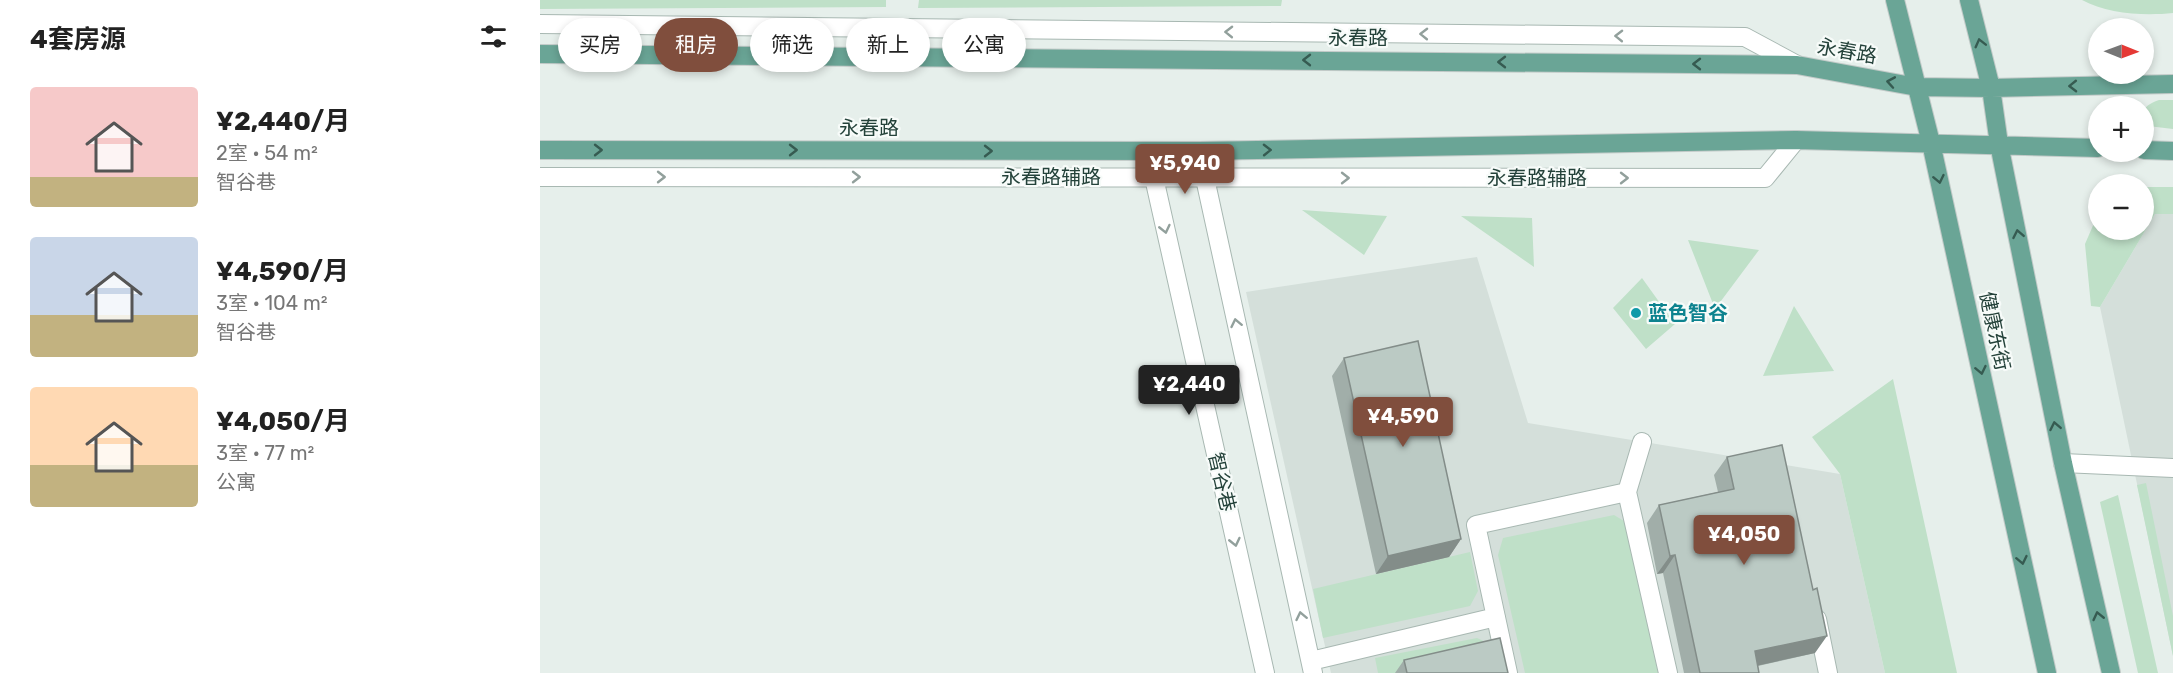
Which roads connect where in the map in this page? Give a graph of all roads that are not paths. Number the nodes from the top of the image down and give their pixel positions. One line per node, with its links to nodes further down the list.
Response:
1 (1895, 0): 7 (main road, 健康东街)
2 (1969, 0): 8 (main road, 健康东街, one-way to 2)
3 (540, 24): 5 (street, one-way to 3)
4 (540, 54): 5 (main road, 永春路, one-way to 4)
5 (1797, 65): 7 (main road, 永春路, one-way to 5)
6 (2173, 84): 8 (main road, 永春路, one-way to 8)
7 (1917, 87): 8 (main road, 永春路); 10 (main road, 健康东街)
8 (1991, 88): 11 (main road, 健康东街)
9 (1796, 140): 10 (main road, 永春路); 16 (main road, 永春路, one-way to 9); 20 (street, 永春路辅路, one-way to 9)
10 (1931, 143): 11 (main road, 永春路); 32 (main road, 健康东街, one-way to 32)
11 (1999, 144): 12 (main road, 永春路); 22 (main road, 健康东街, one-way to 11)
12 (2088, 148)
13 (540, 150): 15 (main road, 永春路, one-way to 15)
14 (2154, 150): 17 (main road)
15 (1148, 151): 16 (main road, 永春路); 19 (street, 智谷巷)
16 (1199, 151): 20 (street)
17 (2173, 151)
18 (540, 177): 19 (street, 永春路辅路, one-way to 19)
19 (1154, 177): 20 (street, 永春路辅路); 28 (street, 智谷巷, one-way to 28)
20 (1204, 178): 27 (street, one-way to 20)
21 (1642, 442): 24 (street)
22 (2063, 464): 23 (street); 33 (main road, 健康东街, one-way to 22)
23 (2173, 468)
24 (1627, 492): 26 (street); 30 (street)
25 (1814, 605): 31 (street)
26 (1496, 617): 27 (street); 29 (street)
27 (1312, 667)
28 (1265, 673)
29 (1508, 673)
30 (1668, 673)
31 (1828, 673)
32 (2047, 673)
33 (2110, 673)

